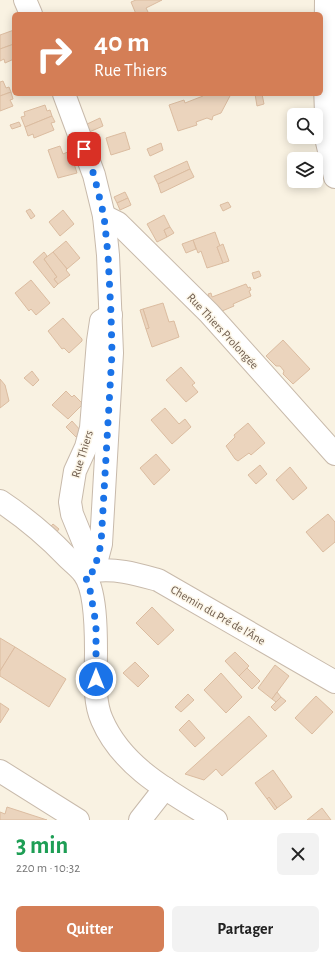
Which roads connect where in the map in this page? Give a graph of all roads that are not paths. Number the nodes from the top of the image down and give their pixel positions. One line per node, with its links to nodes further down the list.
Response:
1 (25, 0): 3 (street)
2 (326, 0): 5 (street)
3 (30, 12)
4 (65, 96): 6 (street, Rue Thiers)
5 (335, 177)
6 (104, 216): 7 (street, Rue Thiers); 8 (street, Rue Thiers Prolongée)
7 (111, 314): 10 (street, Rue Thiers); 10 (street, Rue Thiers)
8 (335, 454)
9 (0, 501): 10 (street)
10 (89, 573): 11 (street, Chemin du Pré de l'Âne); 13 (street)
11 (335, 682)
12 (0, 771): 14 (street)
13 (165, 788): 15 (street); 16 (street)
14 (78, 820)
15 (140, 820)
16 (216, 820)

